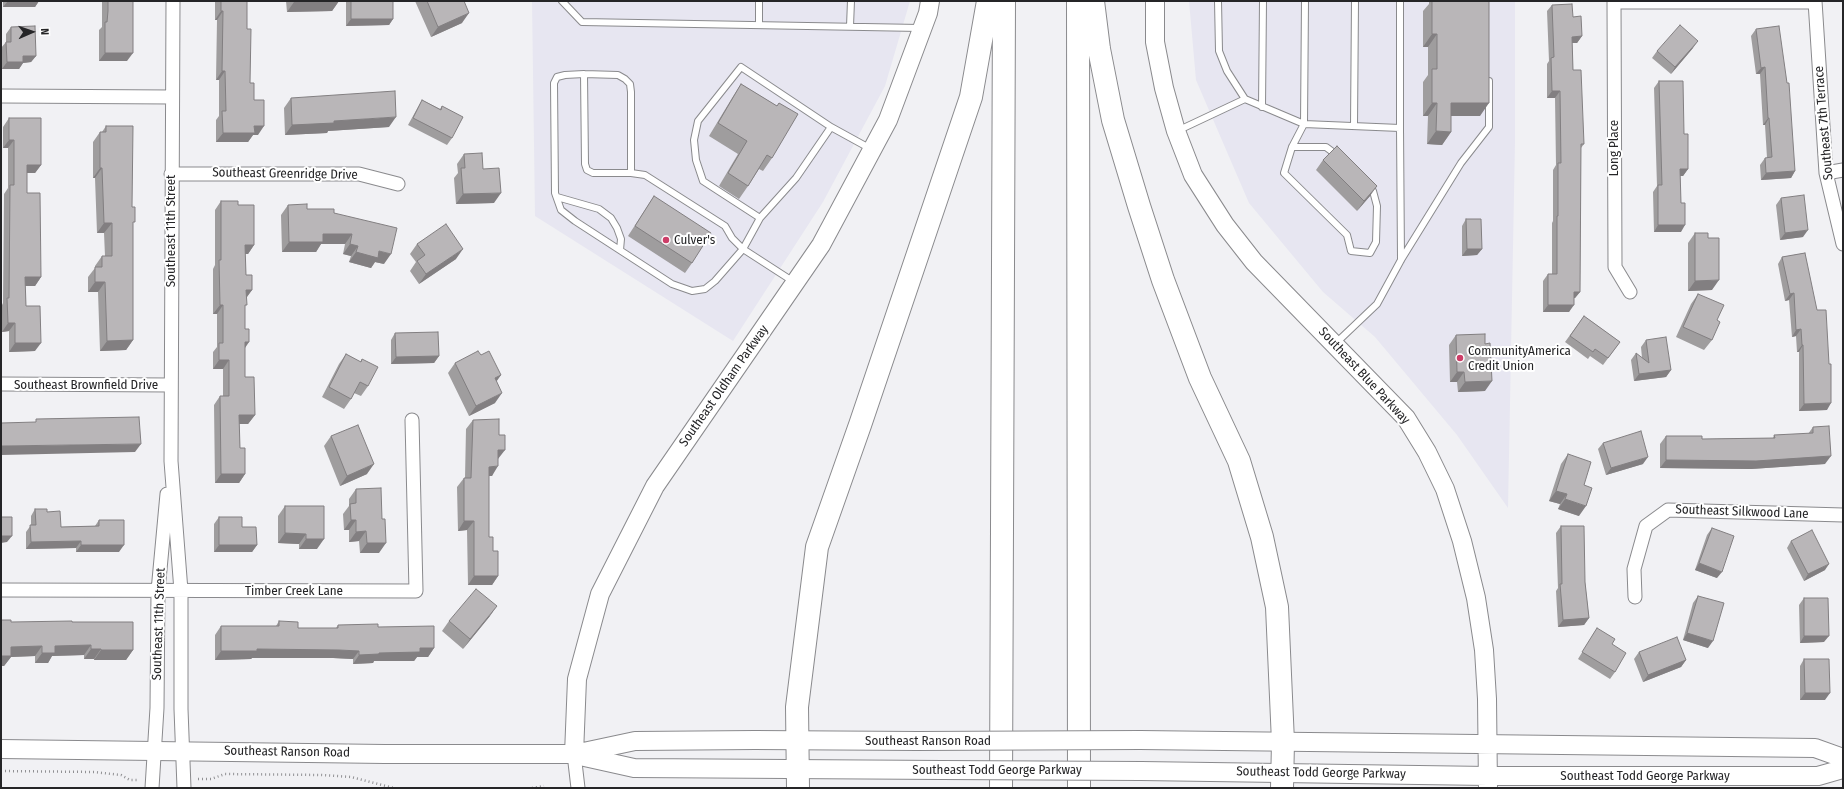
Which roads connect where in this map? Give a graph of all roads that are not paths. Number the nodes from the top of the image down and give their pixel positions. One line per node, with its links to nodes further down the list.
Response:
1 (173, 1): 24 (street, Southeast 11th Street)
2 (562, 1): 18 (lane)
3 (759, 1): 18 (lane)
4 (851, 1): 19 (lane)
5 (930, 1): 20 (main road, Southeast Oldham Parkway)
6 (988, 1): 59 (highway)
7 (1004, 1): 74 (highway)
8 (1078, 1): 75 (highway)
9 (1093, 1): 60 (highway)
10 (1155, 1): 31 (main road, Southeast Blue Parkway)
11 (1218, 1): 25 (lane)
12 (1263, 1): 26 (lane)
13 (1305, 1): 27 (lane)
14 (1355, 1): 28 (lane)
15 (1400, 1): 30 (lane)
16 (1614, 2): 17 (street); 48 (street, Long Place)
17 (1815, 2): 36 (street, Southeast 7th Terrace)
18 (759, 25): 19 (lane)
19 (850, 26): 20 (lane)
20 (922, 28): 33 (main road, Southeast Oldham Parkway)
21 (1489, 72): 46 (lane)
22 (584, 74): 37 (lane); 37 (lane); 41 (lane)
23 (1, 96): 24 (street)
24 (172, 97): 38 (street, Southeast 11th Street)
25 (1245, 99): 26 (lane); 31 (lane)
26 (1262, 107): 27 (lane)
27 (1304, 124): 28 (lane); 32 (lane)
28 (1354, 126): 30 (lane)
29 (831, 127): 33 (lane); 42 (lane); 42 (lane)
30 (1400, 128): 46 (lane)
31 (1176, 132): 49 (main road, Southeast Blue Parkway)
32 (1292, 147): 34 (lane); 39 (lane)
33 (872, 150): 47 (main road, Southeast Oldham Parkway)
34 (1341, 158)
35 (1843, 170): 36 (street)
36 (1826, 172): 43 (street, Southeast 7th Terrace)
37 (631, 173): 44 (lane)
38 (171, 174): 40 (street, Southeast Greenridge Drive); 51 (street, Southeast 11th Street)
39 (1363, 180)
40 (398, 184)
41 (557, 197): 45 (lane); 45 (lane)
42 (760, 218): 44 (lane)
43 (1843, 244)
44 (744, 249): 45 (lane); 47 (lane)
45 (620, 250)
46 (1401, 260): 49 (lane)
47 (795, 283): 65 (main road, Southeast Oldham Parkway)
48 (1630, 292)
49 (1334, 344): 61 (main road, Southeast Blue Parkway)
50 (1, 384): 51 (street, Southeast Brownfield Drive)
51 (170, 385): 53 (street, Southeast 11th Street)
52 (412, 420): 57 (street, Timber Creek Lane)
53 (171, 461): 56 (street, Southeast 11th Street); 57 (street, Southeast 11th Street)
54 (1843, 515): 58 (street, Southeast Silkwood Lane)
55 (1, 590): 56 (street, Timber Creek Lane)
56 (158, 591): 57 (street, Timber Creek Lane); 63 (street, Southeast 11th Street)
57 (181, 591): 64 (street, Southeast 11th Street)
58 (1635, 597)
59 (796, 740): 60 (main road, Southeast Ranson Road, bridge); 65 (main road, Southeast Ranson Road); 68 (highway)
60 (1283, 742): 61 (main road); 69 (highway)
61 (1487, 745): 66 (main road); 70 (main road, Southeast Blue Parkway)
62 (1, 749): 63 (main road, Southeast Ranson Road)
63 (154, 750): 64 (main road, Southeast Ranson Road); 71 (street, Southeast 11th Street)
64 (183, 750): 65 (main road, Southeast Ranson Road); 72 (street, Southeast 11th Street)
65 (574, 754): 68 (main road, Southeast Ranson Road); 73 (street, Southeast Oldham Parkway)
66 (1843, 758)
67 (1843, 769): 70 (main road, Southeast Todd George Parkway)
68 (798, 779): 69 (main road, Southeast Todd George Parkway, bridge)
69 (1282, 780): 70 (main road, Southeast Todd George Parkway)
70 (1488, 782)
71 (152, 788)
72 (184, 788)
73 (578, 788)
74 (1001, 788)
75 (1079, 788)

